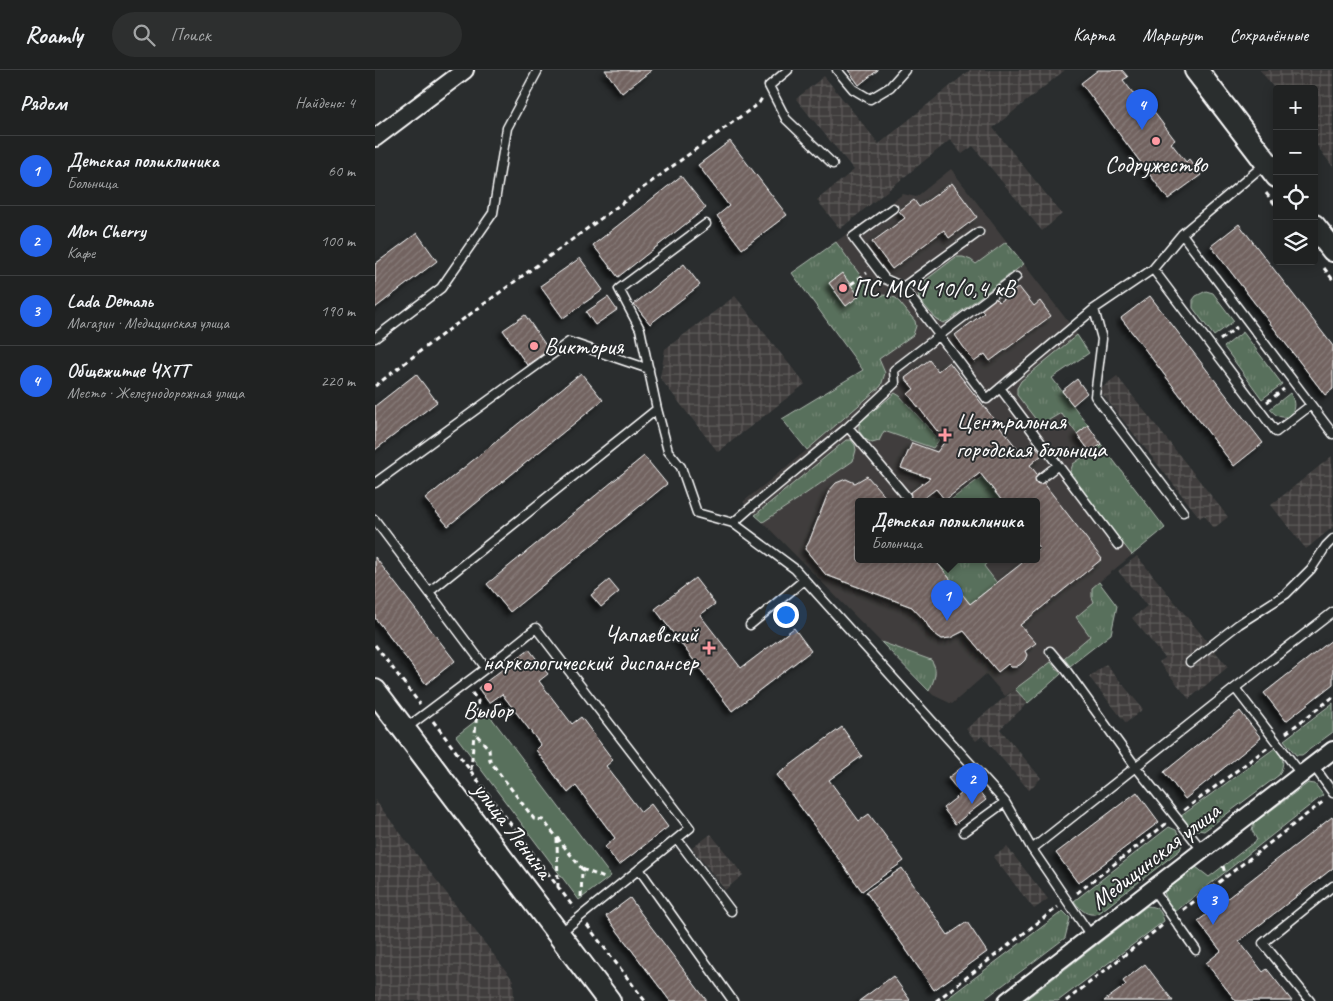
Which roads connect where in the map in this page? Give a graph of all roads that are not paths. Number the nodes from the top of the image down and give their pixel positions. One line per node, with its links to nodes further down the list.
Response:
1 (465, 70): 7 (street)
2 (539, 70): 21 (lane)
3 (787, 70): 8 (lane)
4 (837, 70): 5 (lane)
5 (905, 70)
6 (1196, 70): 9 (street)
7 (375, 138)
8 (833, 164)
9 (1272, 169): 14 (lane)
10 (893, 208): 18 (lane)
11 (707, 224): 22 (lane)
12 (1318, 231): 15 (street)
13 (979, 232): 18 (lane)
14 (1182, 234): 16 (lane); 24 (lane)
15 (1333, 250)
16 (1153, 269): 19 (lane); 24 (lane)
17 (1016, 277): 20 (lane)
18 (903, 287): 20 (lane)
19 (1094, 310): 23 (lane); 32 (lane)
20 (939, 336): 23 (lane); 26 (lane)
21 (375, 338)
22 (649, 368): 25 (lane); 30 (lane)
23 (1000, 388): 28 (lane)
24 (1311, 406): 27 (lane)
25 (657, 409): 34 (lane); 38 (lane)
26 (848, 427): 31 (lane); 34 (lane)
27 (1333, 434)
28 (1058, 465): 29 (lane); 36 (lane)
29 (1040, 479)
30 (375, 483)
31 (906, 496)
32 (1183, 512)
33 (375, 520): 38 (lane)
34 (733, 523): 37 (lane)
35 (1333, 539): 42 (lane)
36 (1118, 545)
37 (804, 580): 40 (lane); 51 (lane)
38 (429, 592): 43 (lane)
39 (1333, 612): 44 (lane)
40 (750, 625)
41 (1050, 651): 48 (lane)
42 (1190, 662)
43 (486, 668): 46 (lane); 53 (lane)
44 (1235, 688): 48 (lane); 49 (lane)
45 (375, 691): 46 (street, улица Ленина)
46 (404, 729): 60 (street, улица Ленина)
47 (1333, 750): 49 (street, Медицинская улица)
48 (1136, 767): 54 (lane); 55 (lane)
49 (1307, 769): 50 (lane); 55 (street, Медицинская улица)
50 (1333, 793)
51 (1005, 802): 52 (lane); 54 (lane)
52 (964, 832)
53 (677, 838): 56 (lane); 59 (lane)
54 (1032, 850): 61 (lane)
55 (1201, 850): 58 (street, Медицинская улица)
56 (639, 869): 60 (lane); 64 (lane)
57 (1333, 886): 66 (lane)
58 (1152, 888): 61 (street, Медицинская улица); 62 (lane)
59 (731, 911)
60 (558, 934): 63 (street, улица Ленина)
61 (1091, 936): 65 (street, Медицинская улица)
62 (1196, 950)
63 (609, 1001)
64 (733, 1001)
65 (1007, 1001)
66 (1310, 1001)

